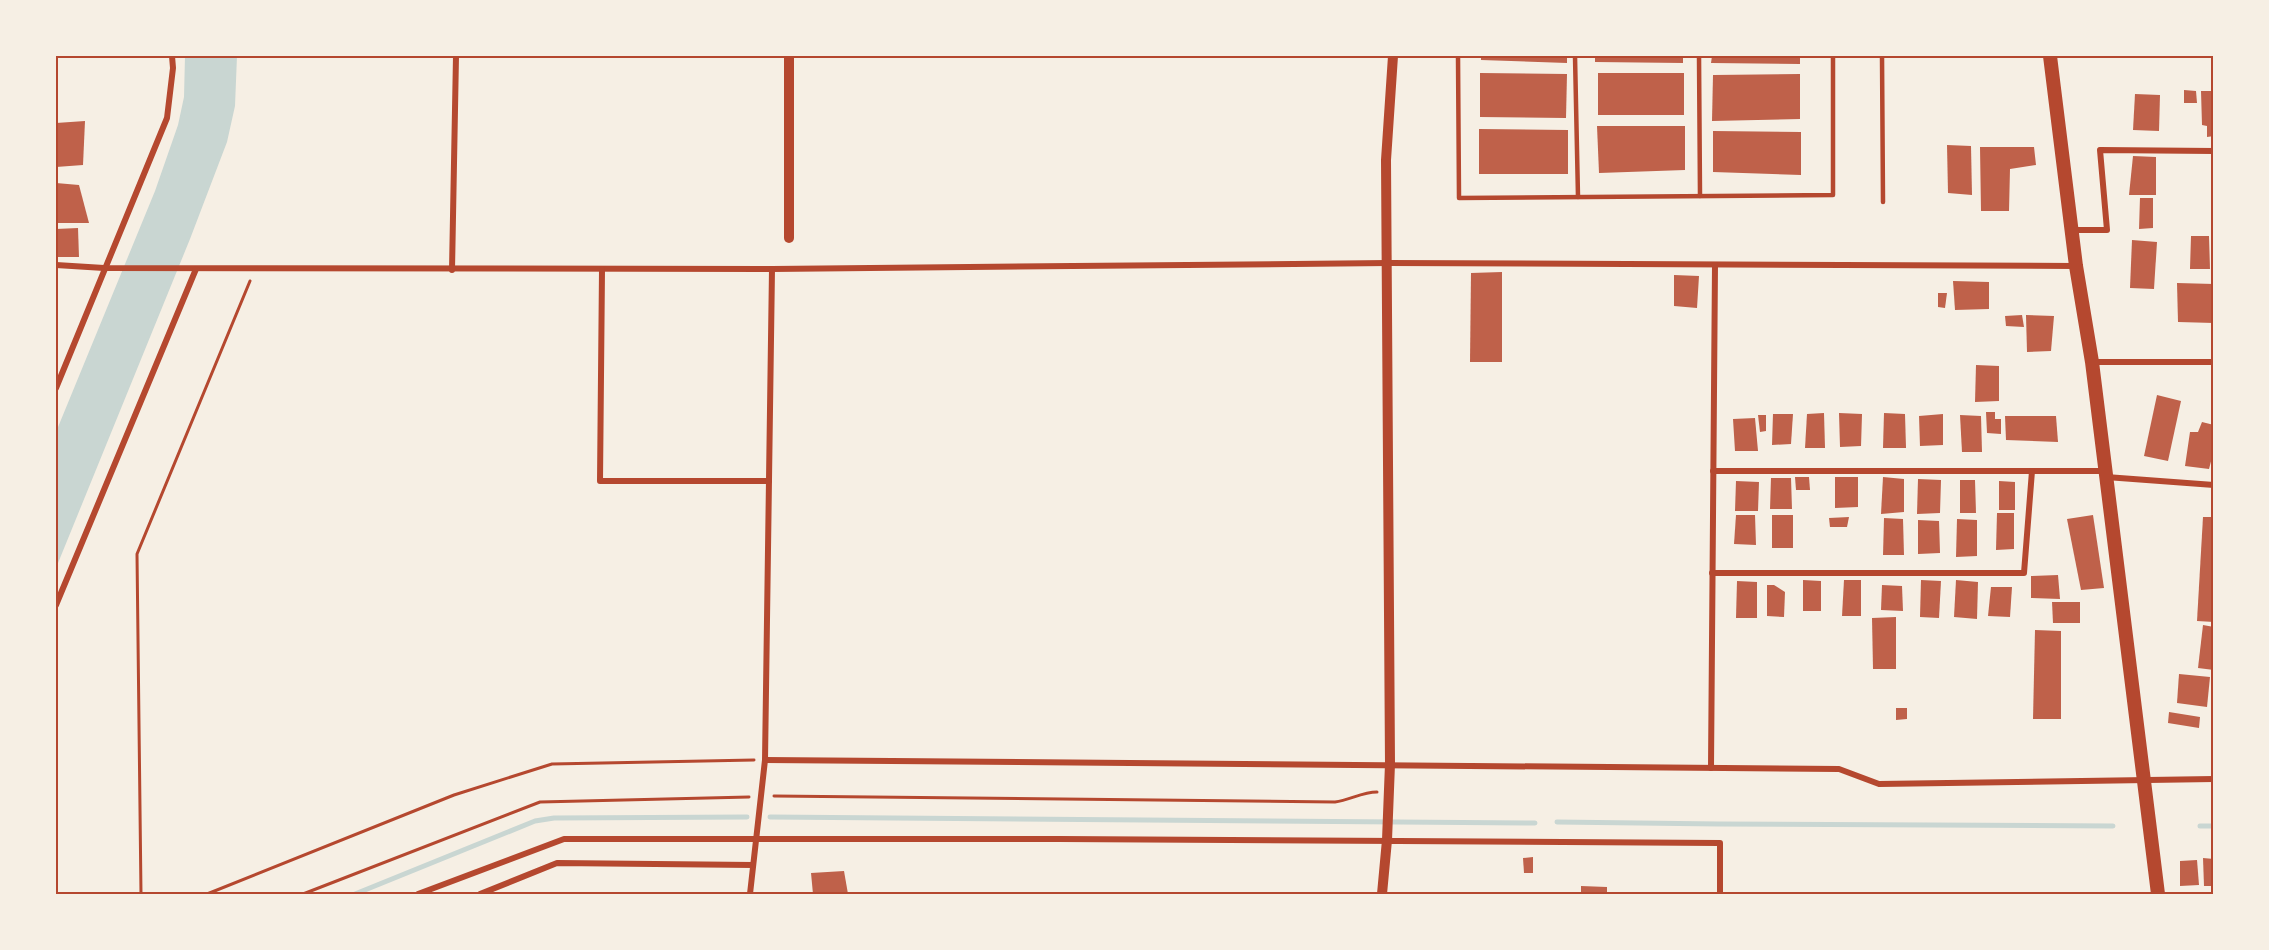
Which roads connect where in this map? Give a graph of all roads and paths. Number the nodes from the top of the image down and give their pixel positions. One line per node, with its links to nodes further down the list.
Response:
1 (172, 56): 21 (street)
2 (456, 56): 25 (street)
3 (789, 56): 16 (street)
4 (1394, 56): 17 (street)
5 (1458, 56): 13 (lane)
6 (1575, 56): 13 (lane)
7 (1699, 56): 12 (lane)
8 (1833, 56): 12 (lane)
9 (1882, 56): 14 (lane)
10 (2050, 56): 15 (main road)
11 (2214, 151): 15 (street)
12 (1700, 196): 13 (lane)
13 (1578, 197)
14 (1883, 202)
15 (2072, 230): 20 (main road)
16 (789, 238)
17 (1388, 263): 19 (street); 24 (street); 38 (street)
18 (56, 265): 21 (street)
19 (1715, 265): 20 (street); 30 (street)
20 (2076, 266): 27 (main road)
21 (104, 268): 23 (street); 29 (street)
22 (255, 268): 23 (street); 25 (street); 47 (path)
23 (193, 269): 36 (street)
24 (772, 269): 26 (street); 33 (street)
25 (452, 270): 26 (street)
26 (602, 270): 33 (street)
27 (2092, 362): 28 (street); 32 (main road)
28 (2214, 362)
29 (56, 388)
30 (1713, 471): 31 (street); 35 (street)
31 (2032, 471): 32 (street); 35 (street)
32 (2106, 474): 34 (street); 41 (main road)
33 (769, 482): 37 (street)
34 (2214, 485)
35 (1712, 573): 39 (street)
36 (56, 605)
37 (765, 760): 38 (street); 42 (street); 48 (path)
38 (1390, 764): 39 (street); 43 (street)
39 (1711, 768): 41 (street)
40 (2214, 779): 41 (street)
41 (2144, 780): 55 (main road)
42 (760, 796): 43 (path); 45 (street); 49 (path)
43 (1389, 796): 44 (street)
44 (1387, 837): 45 (street); 53 (street); 54 (street)
45 (756, 838): 46 (street); 50 (street)
46 (753, 865): 51 (street); 52 (street)
47 (141, 894)
48 (207, 894)
49 (303, 894)
50 (418, 894)
51 (480, 894)
52 (750, 894)
53 (1382, 894)
54 (1720, 894)
55 (2158, 894)

